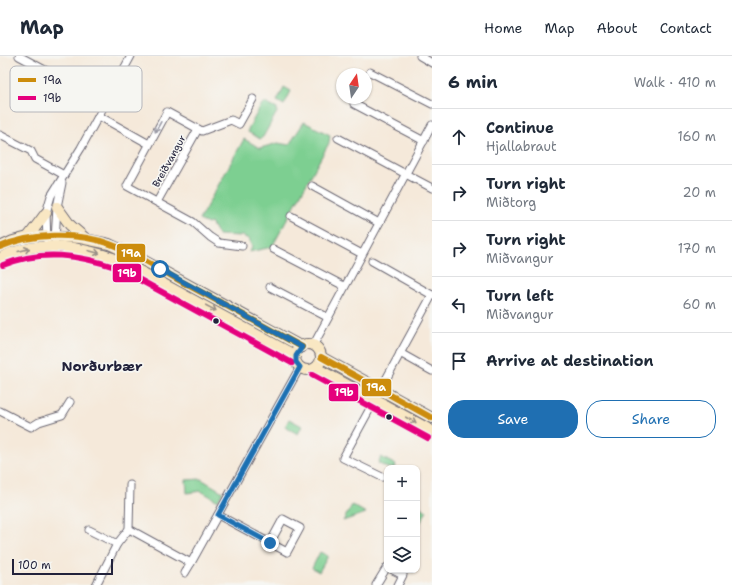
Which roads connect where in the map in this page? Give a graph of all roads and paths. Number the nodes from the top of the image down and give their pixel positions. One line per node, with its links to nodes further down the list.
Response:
1 (19, 56): 5 (street)
2 (131, 56): 6 (street)
3 (420, 56): 4 (street)
4 (432, 63)
5 (38, 66)
6 (126, 66)
7 (372, 73): 10 (street)
8 (253, 99): 14 (street, Breiðvangur)
9 (354, 104): 17 (street)
10 (432, 104)
11 (101, 112): 12 (street)
12 (99, 116): 18 (street); 20 (street)
13 (432, 125): 17 (street)
14 (198, 129): 18 (street, Breiðvangur, one-way to 18); 23 (street, Breiðvangur)
15 (0, 135): 20 (street)
16 (338, 138): 19 (street)
17 (424, 141): 19 (street)
18 (149, 144): 23 (street, Breiðvangur)
19 (406, 174): 22 (street); 27 (street)
20 (64, 176): 24 (street); 25 (street)
21 (312, 186): 27 (street)
22 (432, 188)
23 (157, 202): 31 (street, Breiðvangur)
24 (57, 207): 28 (street); 30 (main road)
25 (46, 213): 28 (street); 29 (main road)
26 (292, 216): 35 (street)
27 (379, 223): 35 (street)
28 (51, 236): 29 (main road); 30 (main road); 33 (street)
29 (28, 237): 32 (main road)
30 (85, 238): 43 (main road)
31 (242, 246)
32 (0, 247)
33 (52, 247): 36 (main road, one-way to 33); 45 (main road, one-way to 45)
34 (273, 249): 38 (street)
35 (362, 254): 38 (street)
36 (0, 258)
37 (372, 261): 40 (street)
38 (344, 286): 41 (street)
39 (270, 287): 41 (street)
40 (432, 295): 44 (street)
41 (327, 317): 42 (street)
42 (313, 346): 43 (main road); 46 (main road)
43 (302, 347): 45 (main road)
44 (400, 353): 49 (street); 50 (street)
45 (296, 356): 47 (main road)
46 (321, 357): 48 (main road); 50 (main road)
47 (300, 367): 48 (main road); 58 (street)
48 (316, 368): 51 (main road)
49 (432, 371)
50 (380, 389): 51 (street); 54 (main road)
51 (374, 399): 55 (main road, one-way to 55); 56 (street)
52 (70, 402): 53 (street)
53 (0, 412)
54 (432, 418)
55 (432, 431)
56 (382, 477)
57 (130, 485): 59 (street)
58 (218, 515): 61 (street); 63 (street)
59 (129, 529): 62 (street); 63 (street)
60 (89, 530): 62 (street)
61 (270, 543): 61 (street)
62 (118, 544): 67 (street)
63 (191, 563): 65 (street)
64 (384, 572): 68 (street)
65 (185, 573)
66 (399, 573): 69 (street)
67 (96, 585)
68 (376, 585)
69 (398, 585)

